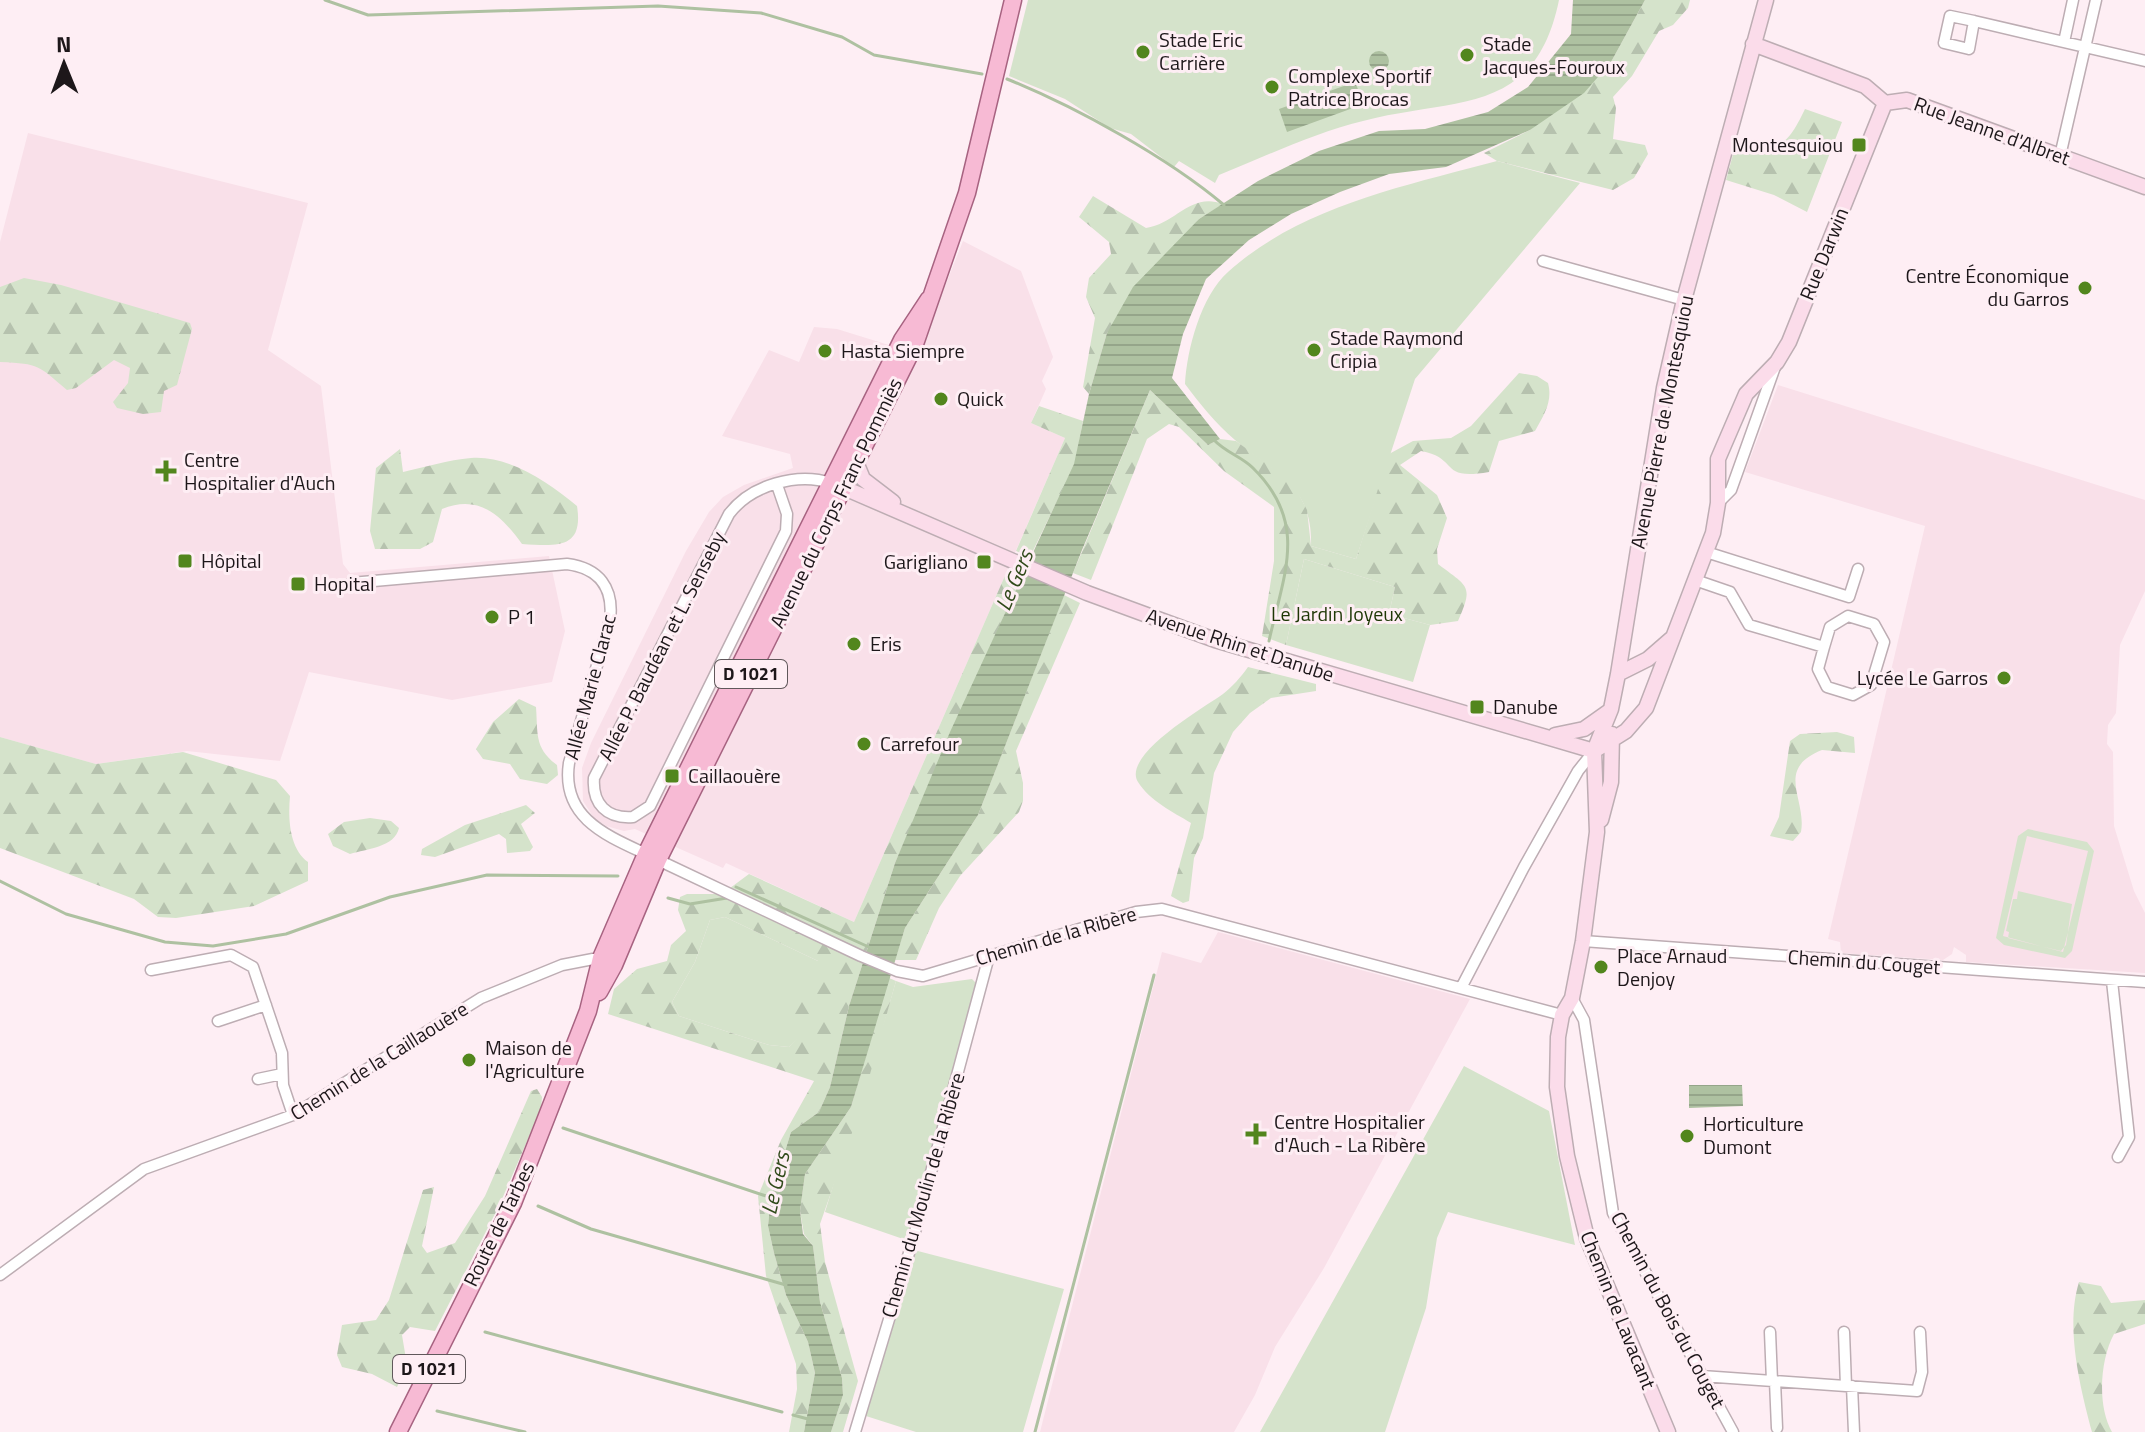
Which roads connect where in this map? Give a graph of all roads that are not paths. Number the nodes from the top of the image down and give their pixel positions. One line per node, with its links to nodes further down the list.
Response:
1 (1013, 0): 14 (main road, Avenue du Corps Franc Pommiès / D 1021)
2 (1766, 0): 7 (street, Avenue Pierre de Montesquiou)
3 (2073, 0): 6 (street)
4 (2096, 0): 8 (street)
5 (1974, 21): 6 (street)
6 (2064, 42): 8 (street)
7 (1753, 44): 10 (street, Rue Jeanne d'Albret); 15 (street, Avenue Pierre de Montesquiou)
8 (2085, 47): 9 (street); 11 (street)
9 (2145, 61)
10 (1885, 103): 11 (street, Rue Jeanne d'Albret); 16 (street, Rue Darwin)
11 (2060, 156): 12 (street, Rue Jeanne d'Albret)
12 (2145, 187)
13 (1543, 261): 15 (street)
14 (929, 299): 17 (main road, Avenue du Corps Franc Pommiès / D 1021); 19 (main road, Avenue du Corps Franc Pommiès / D 1021)
15 (1684, 300): 28 (street, Avenue Pierre de Montesquiou)
16 (1777, 362): 20 (street); 20 (street, Rue Darwin)
17 (856, 462): 19 (main road, Avenue du Corps Franc Pommiès / D 1021); 21 (street, Avenue Rhin et Danube)
18 (777, 485): 19 (street, Allée P. Baudéan et L. Senseby); 33 (street, Allée P. Baudéan et L. Senseby); 33 (street)
19 (837, 486): 21 (street, Avenue Rhin et Danube); 36 (main road, Avenue du Corps Franc Pommiès / D 1021)
20 (1718, 503): 22 (street)
21 (927, 524): 30 (street, Avenue Rhin et Danube)
22 (1706, 552): 23 (street); 24 (street)
23 (1858, 569)
24 (1695, 580): 26 (street); 27 (street)
25 (351, 583): 34 (street, Allée Marie Clarac)
26 (1674, 637): 28 (street); 31 (street)
27 (1824, 647): 27 (street)
28 (1618, 674): 29 (street, Avenue Pierre de Montesquiou)
29 (1611, 709): 30 (street); 31 (street, Avenue Pierre de Montesquiou)
30 (1555, 738): 31 (street, Avenue Rhin et Danube); 32 (street)
31 (1602, 744): 32 (street); 35 (street); 35 (street)
32 (1578, 771): 43 (street)
33 (596, 801): 34 (street)
34 (578, 811): 36 (street)
35 (1597, 832): 37 (street)
36 (652, 857): 38 (street, Chemin de la Ribère); 39 (main road, Avenue du Corps Franc Pommiès / D 1021)
37 (1583, 941): 41 (street, Chemin du Couget); 44 (street)
38 (989, 956): 43 (street, Chemin de la Ribère); 61 (street, Chemin du Moulin de la Ribère)
39 (608, 962): 50 (street, Chemin de la Caillaouère); 60 (main road, Route de Tarbes / D 1021)
40 (151, 970): 45 (street)
41 (2112, 981): 42 (street, Chemin du Couget); 51 (street)
42 (2145, 982)
43 (1461, 988): 46 (street, Chemin de la Ribère)
44 (1572, 998): 46 (street, Chemin de Lavacant); 56 (street, Chemin du Bois du Couget)
45 (266, 1005): 47 (street); 48 (street)
46 (1562, 1015): 62 (street, Chemin de Lavacant)
47 (218, 1021)
48 (282, 1074): 49 (street); 50 (street)
49 (258, 1079)
50 (293, 1115): 52 (street, Chemin de la Caillaouère)
51 (2118, 1157)
52 (0, 1275)
53 (1770, 1332): 57 (street)
54 (1844, 1332): 58 (street)
55 (1920, 1332): 58 (street)
56 (1702, 1376): 57 (street); 63 (street, Chemin du Bois du Couget)
57 (1774, 1381): 58 (street); 59 (street)
58 (1849, 1386): 64 (street)
59 (1777, 1428)
60 (398, 1432)
61 (855, 1432)
62 (1668, 1432)
63 (1733, 1432)
64 (1854, 1432)

